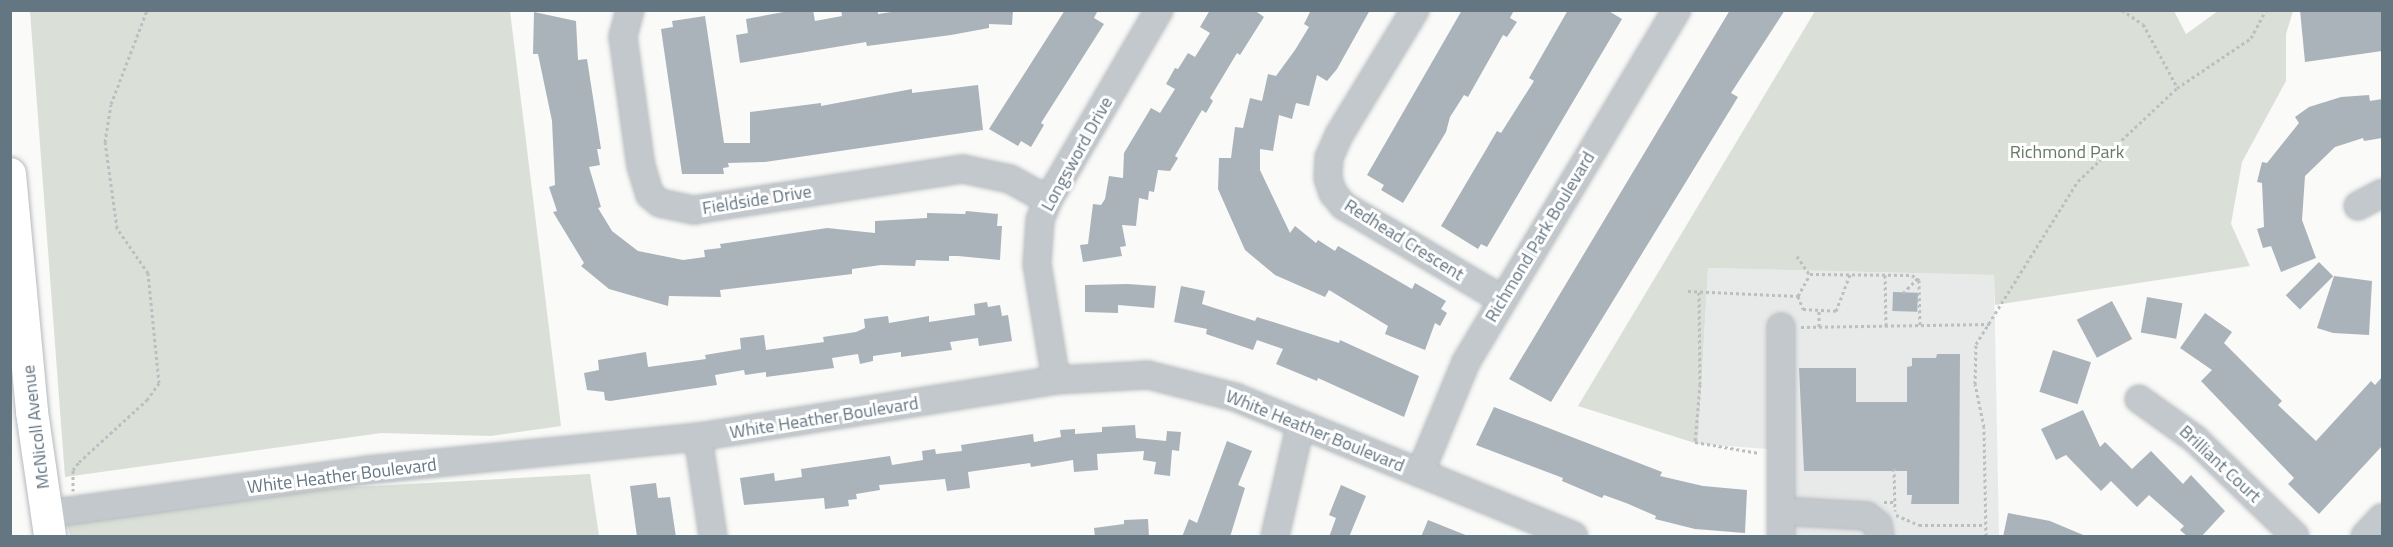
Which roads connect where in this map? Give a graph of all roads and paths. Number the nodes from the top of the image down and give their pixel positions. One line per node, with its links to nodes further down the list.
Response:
1 (147, 10): 36 (path)
2 (630, 10): 11 (street, Fieldside Drive)
3 (1160, 10): 11 (street, Longsword Drive)
4 (1415, 10): 22 (street, Redhead Crescent)
5 (1677, 10): 22 (street, Richmond Park Boulevard)
6 (2122, 10): 8 (path)
7 (2266, 10): 8 (path)
8 (2177, 88): 24 (path)
9 (10, 174): 42 (main road, McNicoll Avenue)
10 (2382, 193): 12 (street)
11 (1048, 200): 29 (street, Longsword Drive)
12 (2358, 206)
13 (1797, 256): 14 (path)
14 (1809, 274): 15 (path); 21 (path)
15 (1850, 274): 16 (path); 23 (path)
16 (1885, 275): 17 (path); 28 (path)
17 (1918, 278): 20 (path); 25 (path)
18 (1688, 291): 19 (path)
19 (1699, 292): 21 (path); 33 (path)
20 (1903, 292)
21 (1798, 296): 23 (path)
22 (1501, 299): 35 (street, Richmond Park Boulevard)
23 (1819, 310): 27 (path)
24 (1991, 324): 25 (path); 43 (path)
25 (1920, 326): 28 (path)
26 (1781, 327): 27 (path); 33 (street)
27 (1820, 327): 28 (path)
28 (1886, 327)
29 (1056, 380): 31 (street, White Heather Boulevard); 32 (street, White Heather Boulevard)
30 (2139, 399): 51 (street, Brilliant Court)
31 (1300, 427): 35 (street, White Heather Boulevard); 47 (street)
32 (698, 437): 42 (street, White Heather Boulevard); 46 (street)
33 (1781, 456): 39 (street)
34 (1894, 468): 38 (path)
35 (1420, 473): 44 (street, White Heather Boulevard)
36 (73, 496)
37 (1873, 502): 38 (path)
38 (1894, 502): 40 (path)
39 (1781, 511): 45 (street); 49 (street)
40 (1895, 515): 43 (path); 45 (path)
41 (2382, 518): 52 (street)
42 (48, 525)
43 (1985, 525): 50 (path)
44 (1521, 527): 48 (street, White Heather Boulevard)
45 (1887, 531)
46 (712, 537)
47 (1275, 537)
48 (1574, 537)
49 (1781, 537)
50 (1986, 537)
51 (2295, 537)
52 (2365, 537)

